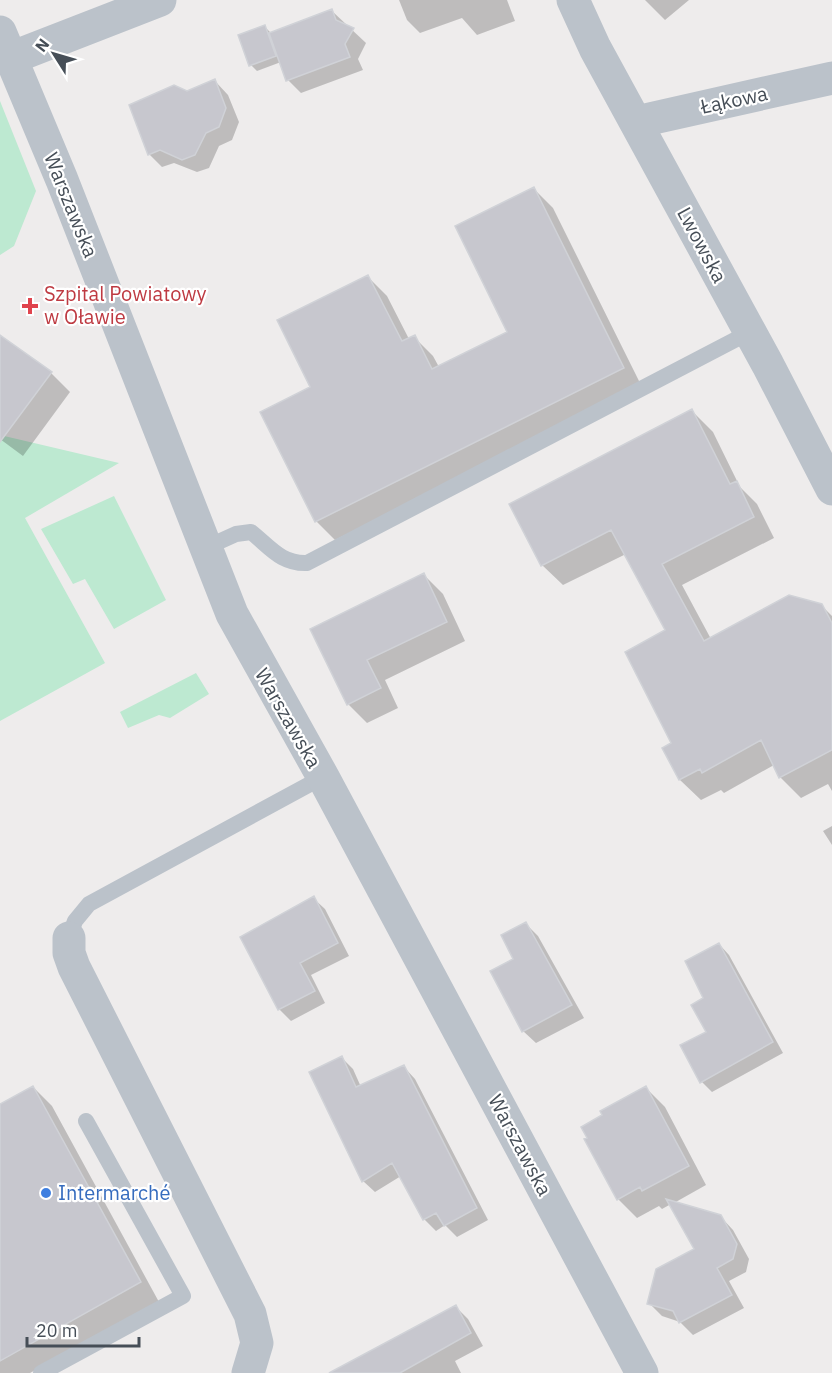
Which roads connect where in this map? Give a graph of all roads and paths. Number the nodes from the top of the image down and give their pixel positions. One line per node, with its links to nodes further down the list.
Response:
1 (160, 0): 3 (street)
2 (573, 0): 5 (street, Lwowska)
3 (6, 45): 8 (street, Warszawska)
4 (832, 78): 5 (street, Łąkowa)
5 (636, 122): 6 (street, Lwowska)
6 (750, 332): 7 (street, Lwowska); 8 (lane)
7 (832, 489)
8 (205, 548): 9 (street, Warszawska)
9 (323, 777): 10 (lane); 14 (street, Warszawska)
10 (69, 938): 13 (street)
11 (86, 1121): 12 (lane)
12 (41, 1373)
13 (248, 1373)
14 (642, 1373)

